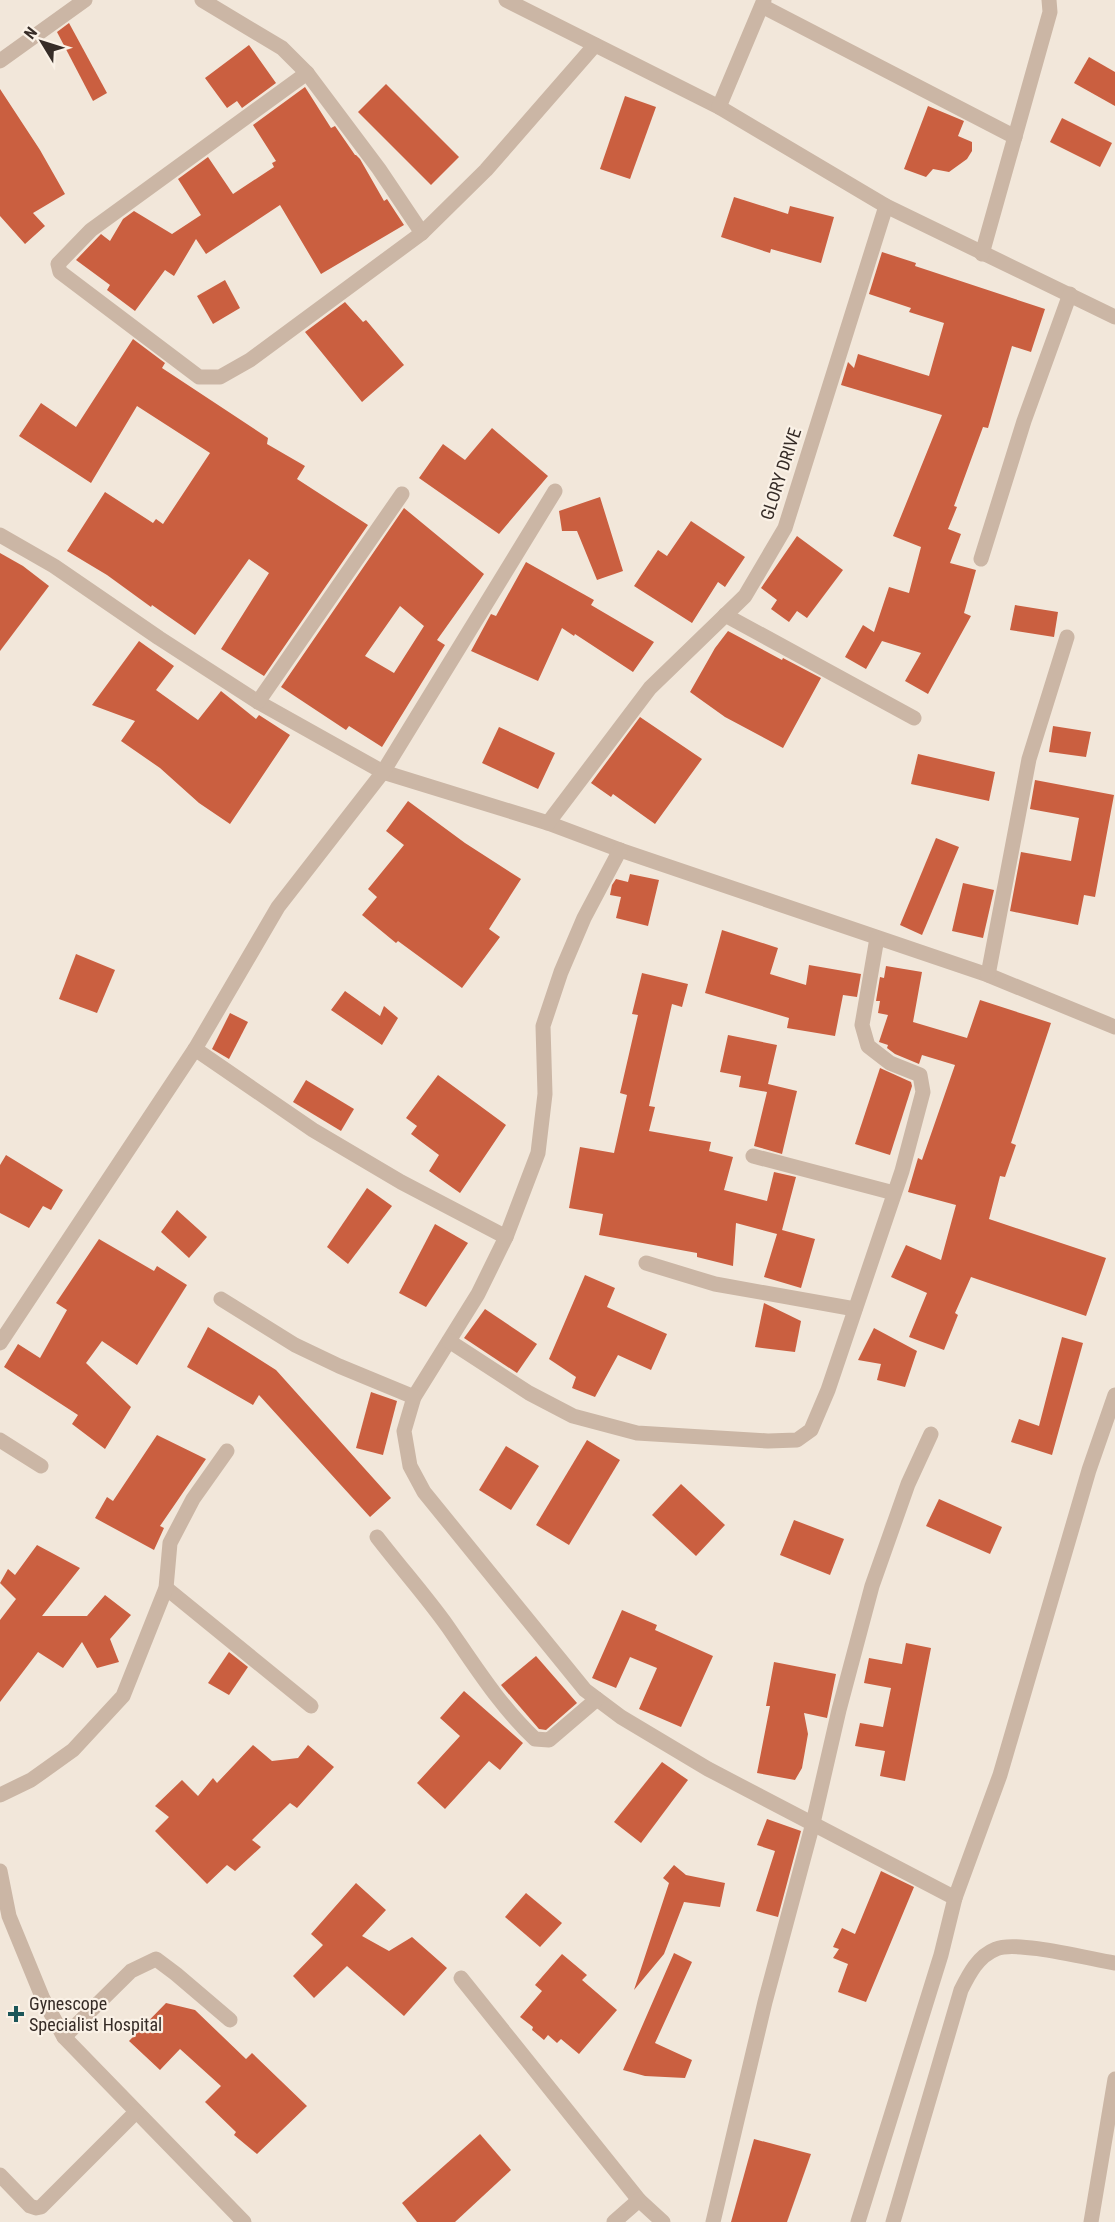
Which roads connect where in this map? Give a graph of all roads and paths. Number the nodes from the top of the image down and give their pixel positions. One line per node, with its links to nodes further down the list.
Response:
1 (85, 0): 7 (street)
2 (202, 0): 8 (street)
3 (507, 0): 6 (street)
4 (1049, 0): 10 (street)
5 (763, 3): 9 (street); 10 (street)
6 (595, 45): 9 (street); 12 (street)
7 (0, 61)
8 (307, 73): 12 (street); 12 (street)
9 (719, 107): 11 (street)
10 (1015, 137): 13 (street)
11 (886, 206): 13 (street); 20 (street, GLORY DRIVE)
12 (422, 233)
13 (982, 254): 14 (street)
14 (1070, 294): 15 (street); 19 (street)
15 (1115, 317)
16 (555, 491): 24 (street)
17 (402, 494): 22 (street)
18 (0, 535): 22 (street)
19 (981, 559)
20 (725, 615): 23 (street); 25 (street, GLORY DRIVE)
21 (1067, 637): 28 (street)
22 (258, 702): 24 (street)
23 (914, 718)
24 (383, 772): 25 (street); 30 (street)
25 (548, 823): 26 (street)
26 (620, 850): 27 (street); 33 (street)
27 (877, 938): 28 (street); 32 (street)
28 (988, 975): 29 (street)
29 (1115, 1027)
30 (195, 1049): 33 (street); 38 (street)
31 (753, 1156): 32 (street)
32 (894, 1193): 36 (street)
33 (506, 1237): 37 (street)
34 (646, 1263): 36 (street)
35 (221, 1299): 40 (street)
36 (855, 1309): 37 (street)
37 (449, 1341): 40 (street)
38 (0, 1343)
39 (1115, 1395): 52 (street)
40 (414, 1397): 47 (street)
41 (931, 1434): 50 (street)
42 (0, 1440): 44 (street)
43 (227, 1451): 46 (street)
44 (41, 1466)
45 (377, 1537): 47 (street)
46 (166, 1588): 48 (street); 49 (street)
47 (597, 1699): 50 (street)
48 (311, 1706)
49 (0, 1795)
50 (813, 1822): 52 (street); 64 (street)
51 (0, 1871): 56 (street)
52 (955, 1898): 65 (street)
53 (1115, 1963): 66 (street)
54 (461, 1978): 60 (street)
55 (230, 2020): 56 (street)
56 (64, 2037): 58 (street)
57 (1115, 2079): 67 (street)
58 (136, 2112): 59 (street); 61 (street)
59 (0, 2175)
60 (639, 2200): 62 (street); 63 (street)
61 (244, 2222)
62 (614, 2222)
63 (663, 2222)
64 (713, 2222)
65 (858, 2222)
66 (893, 2222)
67 (1091, 2222)

